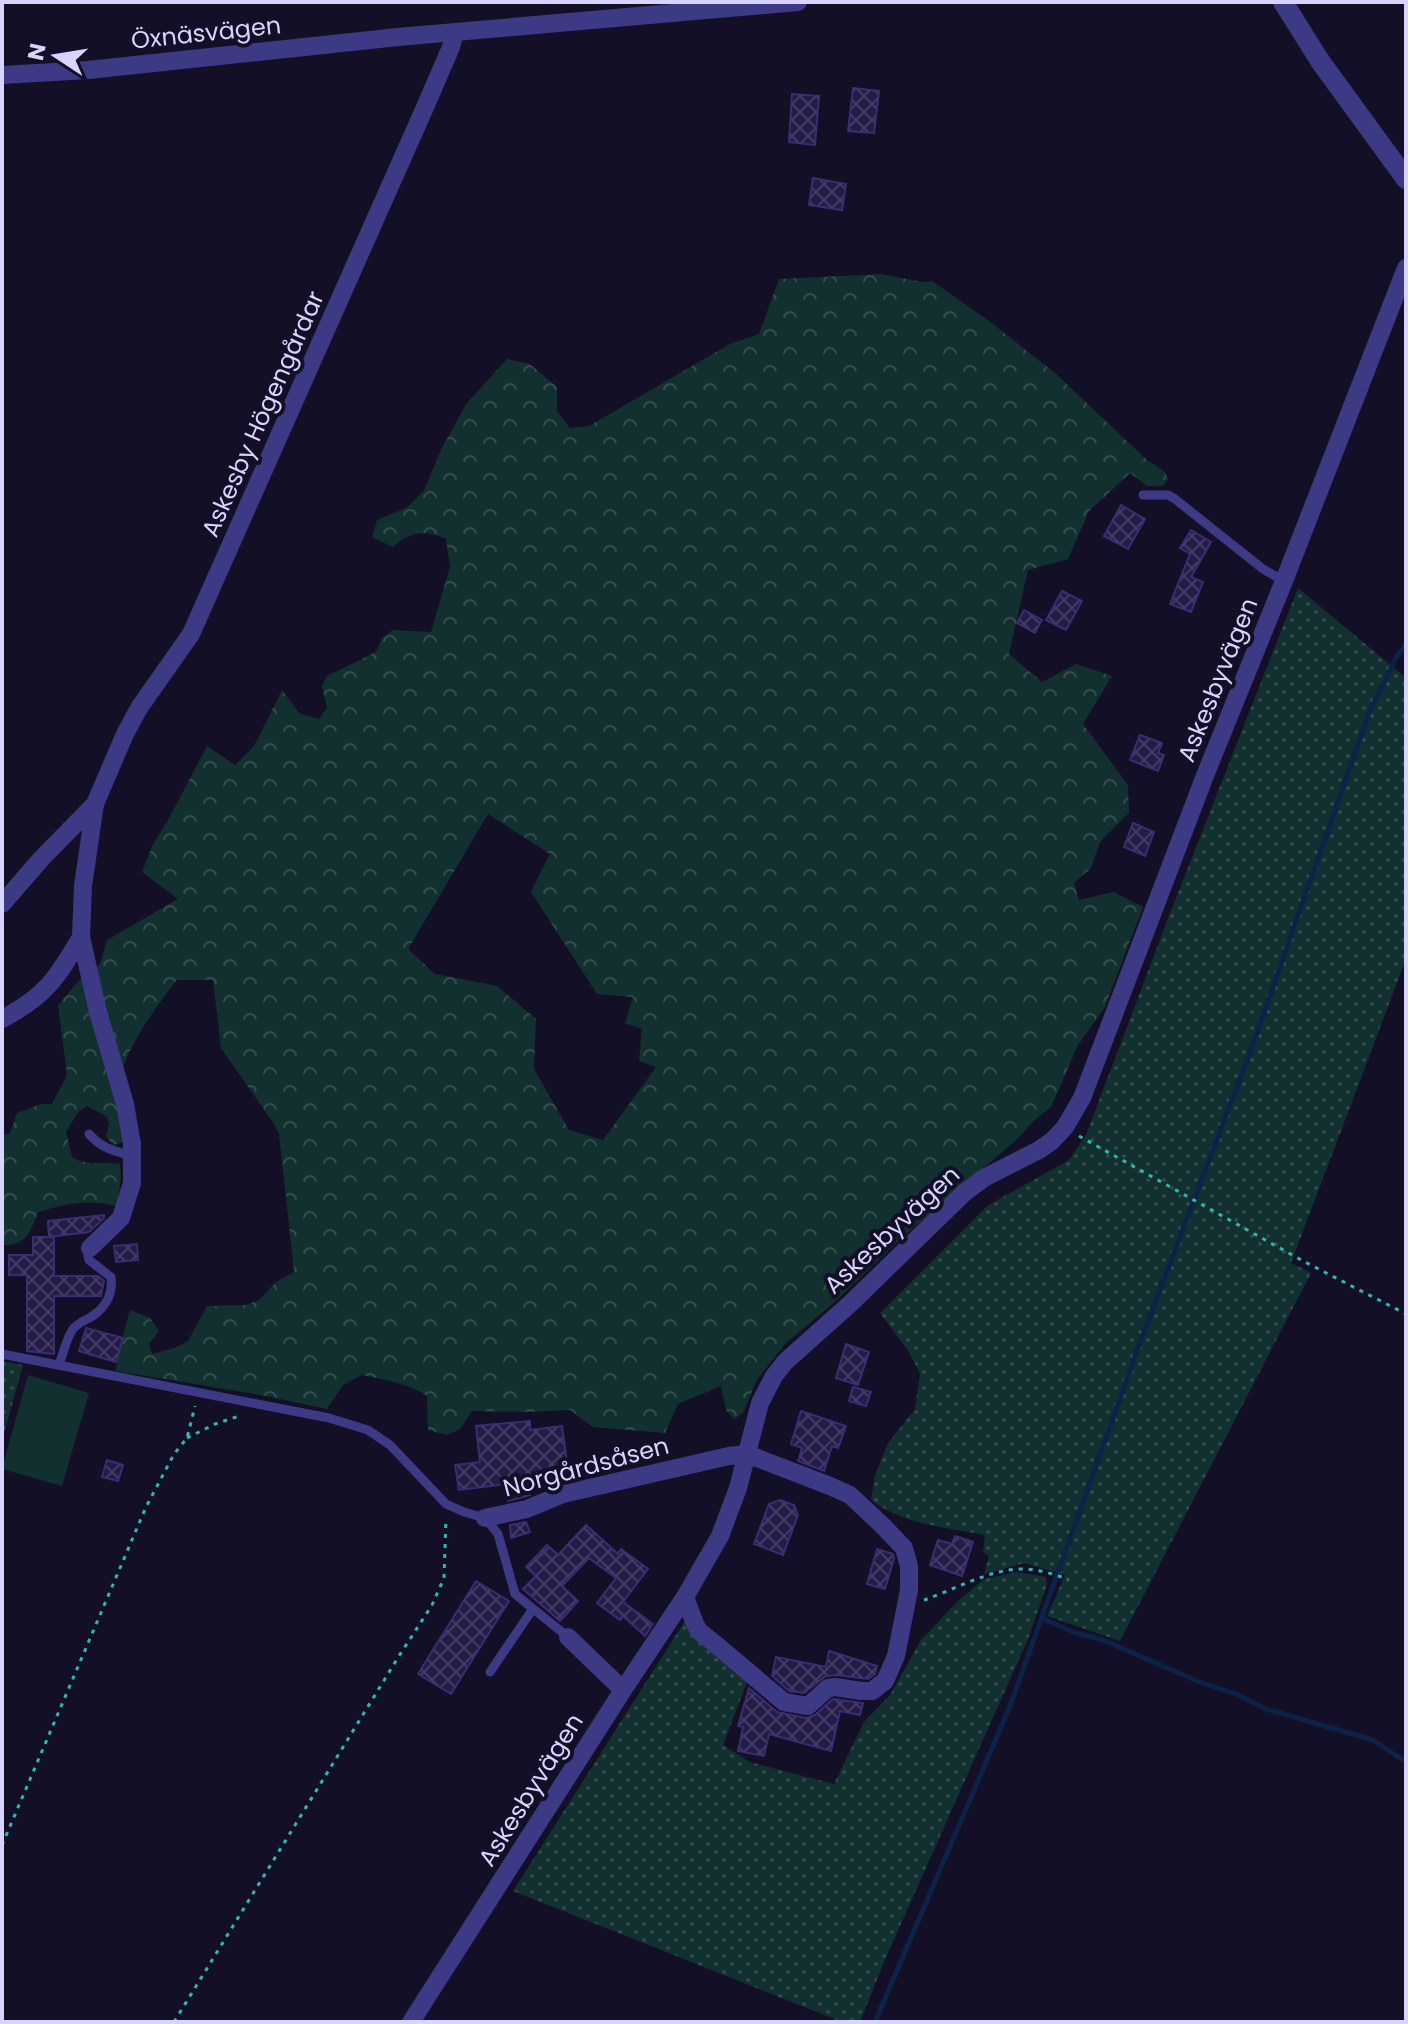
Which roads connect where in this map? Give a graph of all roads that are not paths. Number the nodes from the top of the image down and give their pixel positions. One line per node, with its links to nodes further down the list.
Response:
1 (798, 2): 3 (street, Öxnäsvägen)
2 (1283, 2): 5 (street)
3 (455, 32): 4 (street, Öxnäsvägen); 9 (street, Askesby Högengårdar)
4 (2, 75)
5 (1406, 179)
6 (1406, 268): 8 (street, Askesbyvägen)
7 (1143, 495): 8 (lane)
8 (1284, 581): 18 (street, Askesbyvägen)
9 (95, 804): 10 (street, Askesby Högengårdar); 11 (street, Askesby Högengårdar)
10 (2, 904)
11 (81, 937): 12 (street, Askesby Högengårdar); 14 (street, Askesby Högengårdar)
12 (2, 1019)
13 (89, 1134): 14 (lane)
14 (132, 1156): 15 (street, Askesby Högengårdar)
15 (90, 1248): 17 (lane)
16 (2, 1354): 17 (lane)
17 (59, 1365): 19 (lane)
18 (747, 1454): 19 (street, Norgårdsåsen); 20 (street, Askesbyvägen); 20 (street)
19 (485, 1518): 21 (lane)
20 (685, 1597): 24 (street, Askesbyvägen)
21 (532, 1610): 22 (lane); 23 (lane)
22 (568, 1637): 24 (street)
23 (490, 1672)
24 (623, 1690): 25 (street, Askesbyvägen)
25 (411, 2022)

